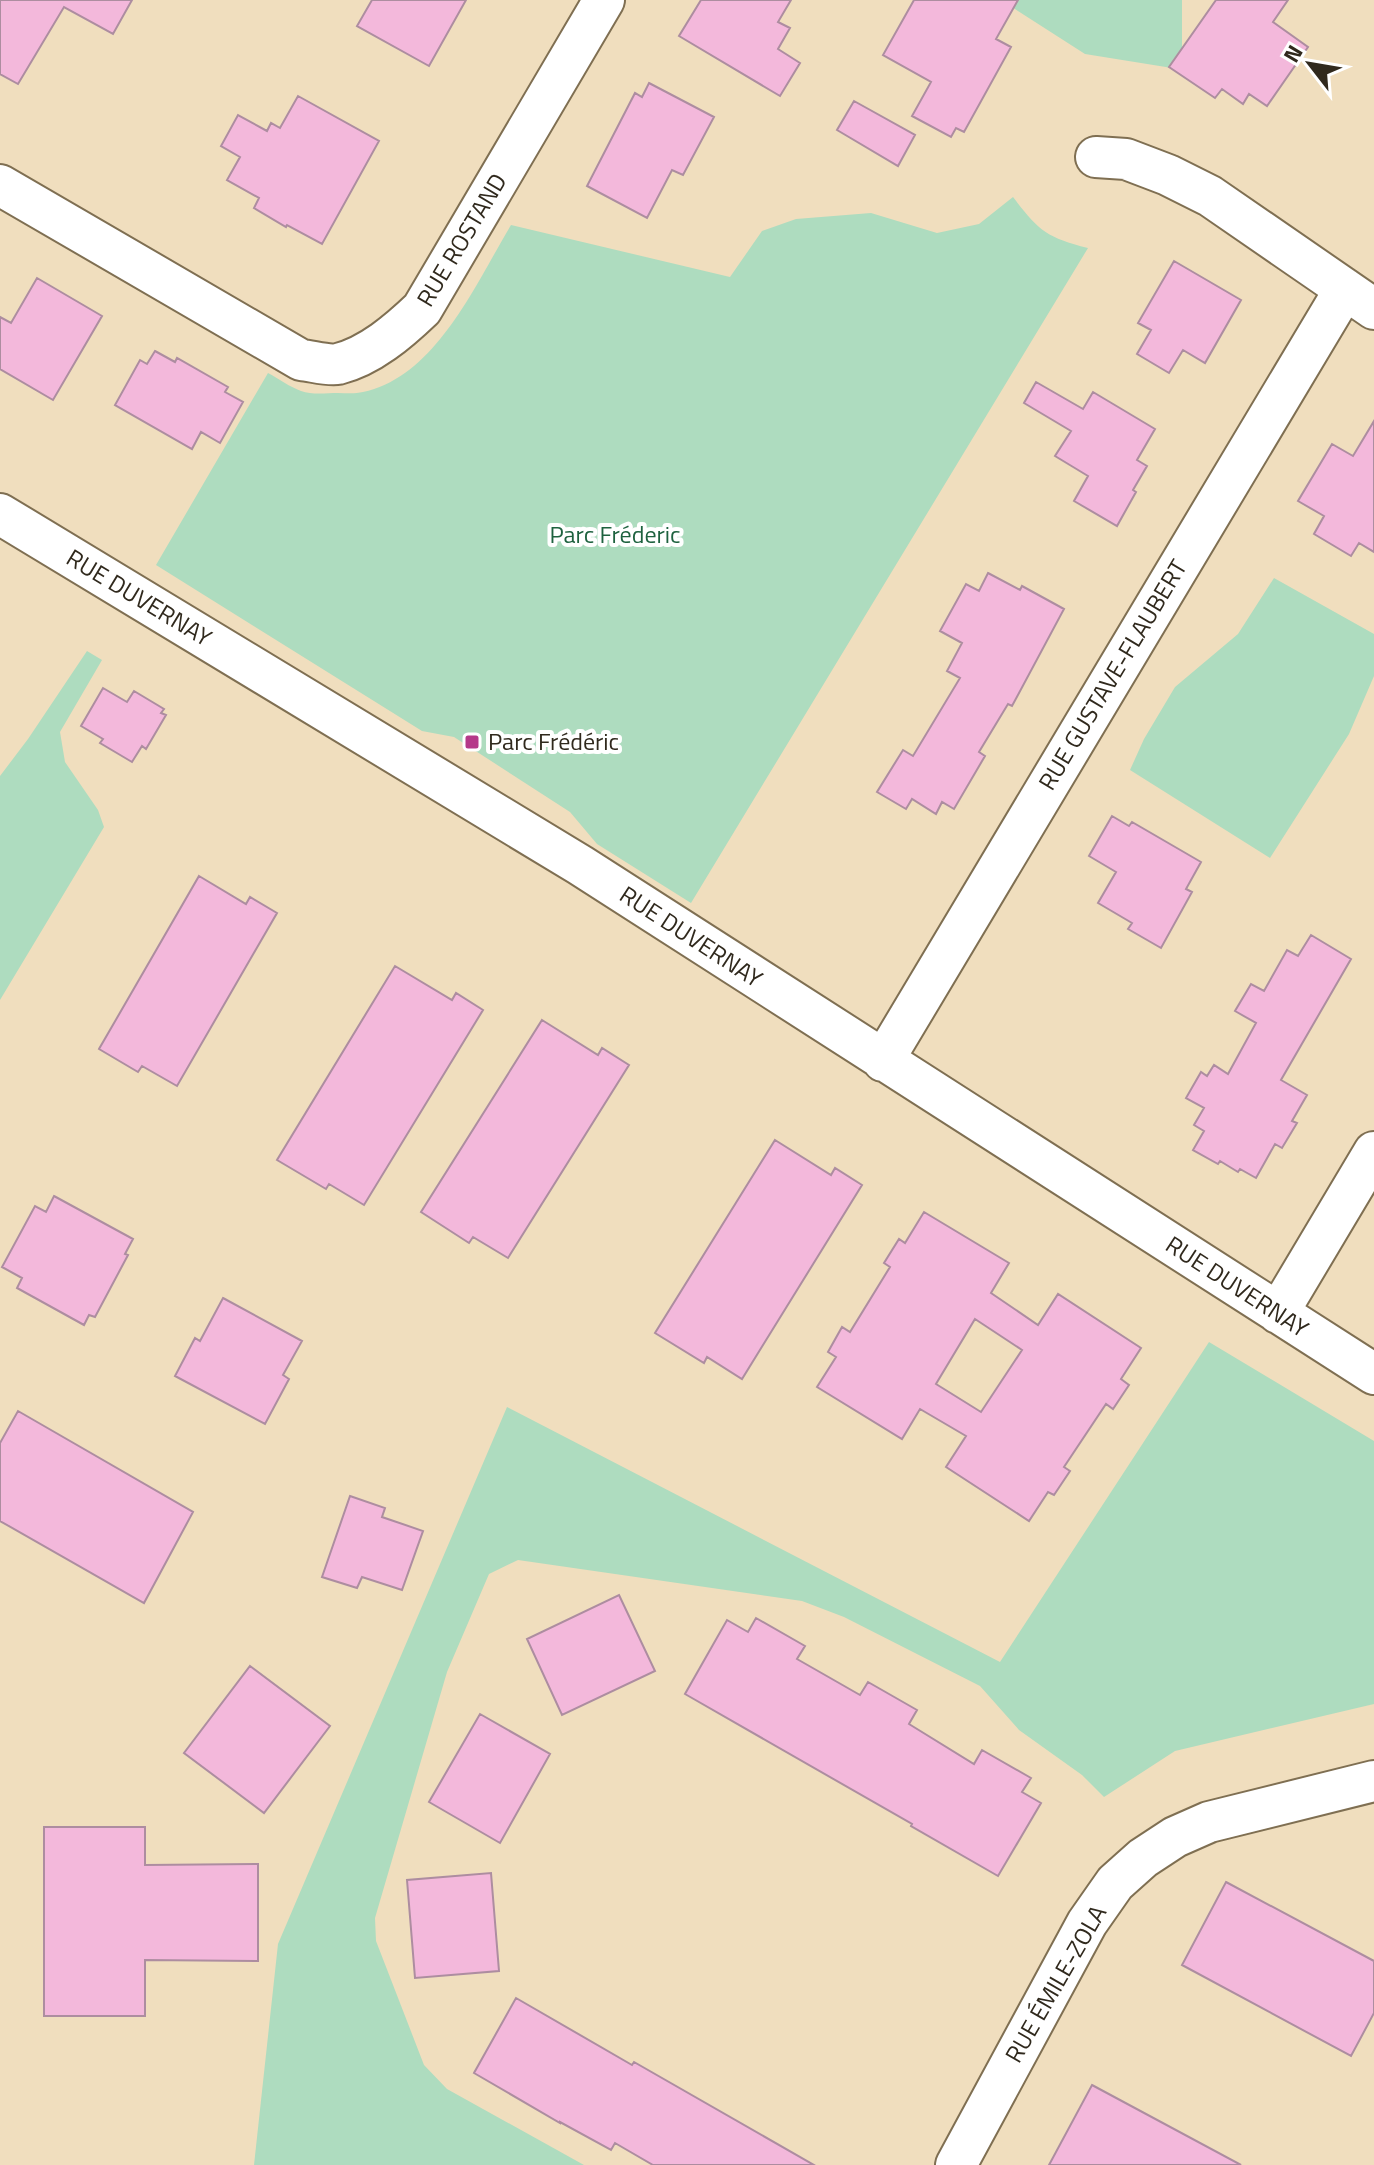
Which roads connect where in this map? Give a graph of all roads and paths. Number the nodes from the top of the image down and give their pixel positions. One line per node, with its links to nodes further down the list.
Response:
1 (604, 0): 3 (street, RUE ROSTAND)
2 (1096, 157): 4 (street)
3 (0, 185)
4 (1359, 299): 6 (street, RUE GUSTAVE-FLAUBERT)
5 (0, 514): 6 (street, RUE DUVERNAY)
6 (883, 1061): 8 (street, RUE DUVERNAY)
7 (1374, 1152): 8 (street)
8 (1278, 1313): 9 (street, RUE DUVERNAY)
9 (1374, 1374)
10 (1374, 1781): 11 (street, RUE ÉMILE-ZOLA)
11 (956, 2165)

